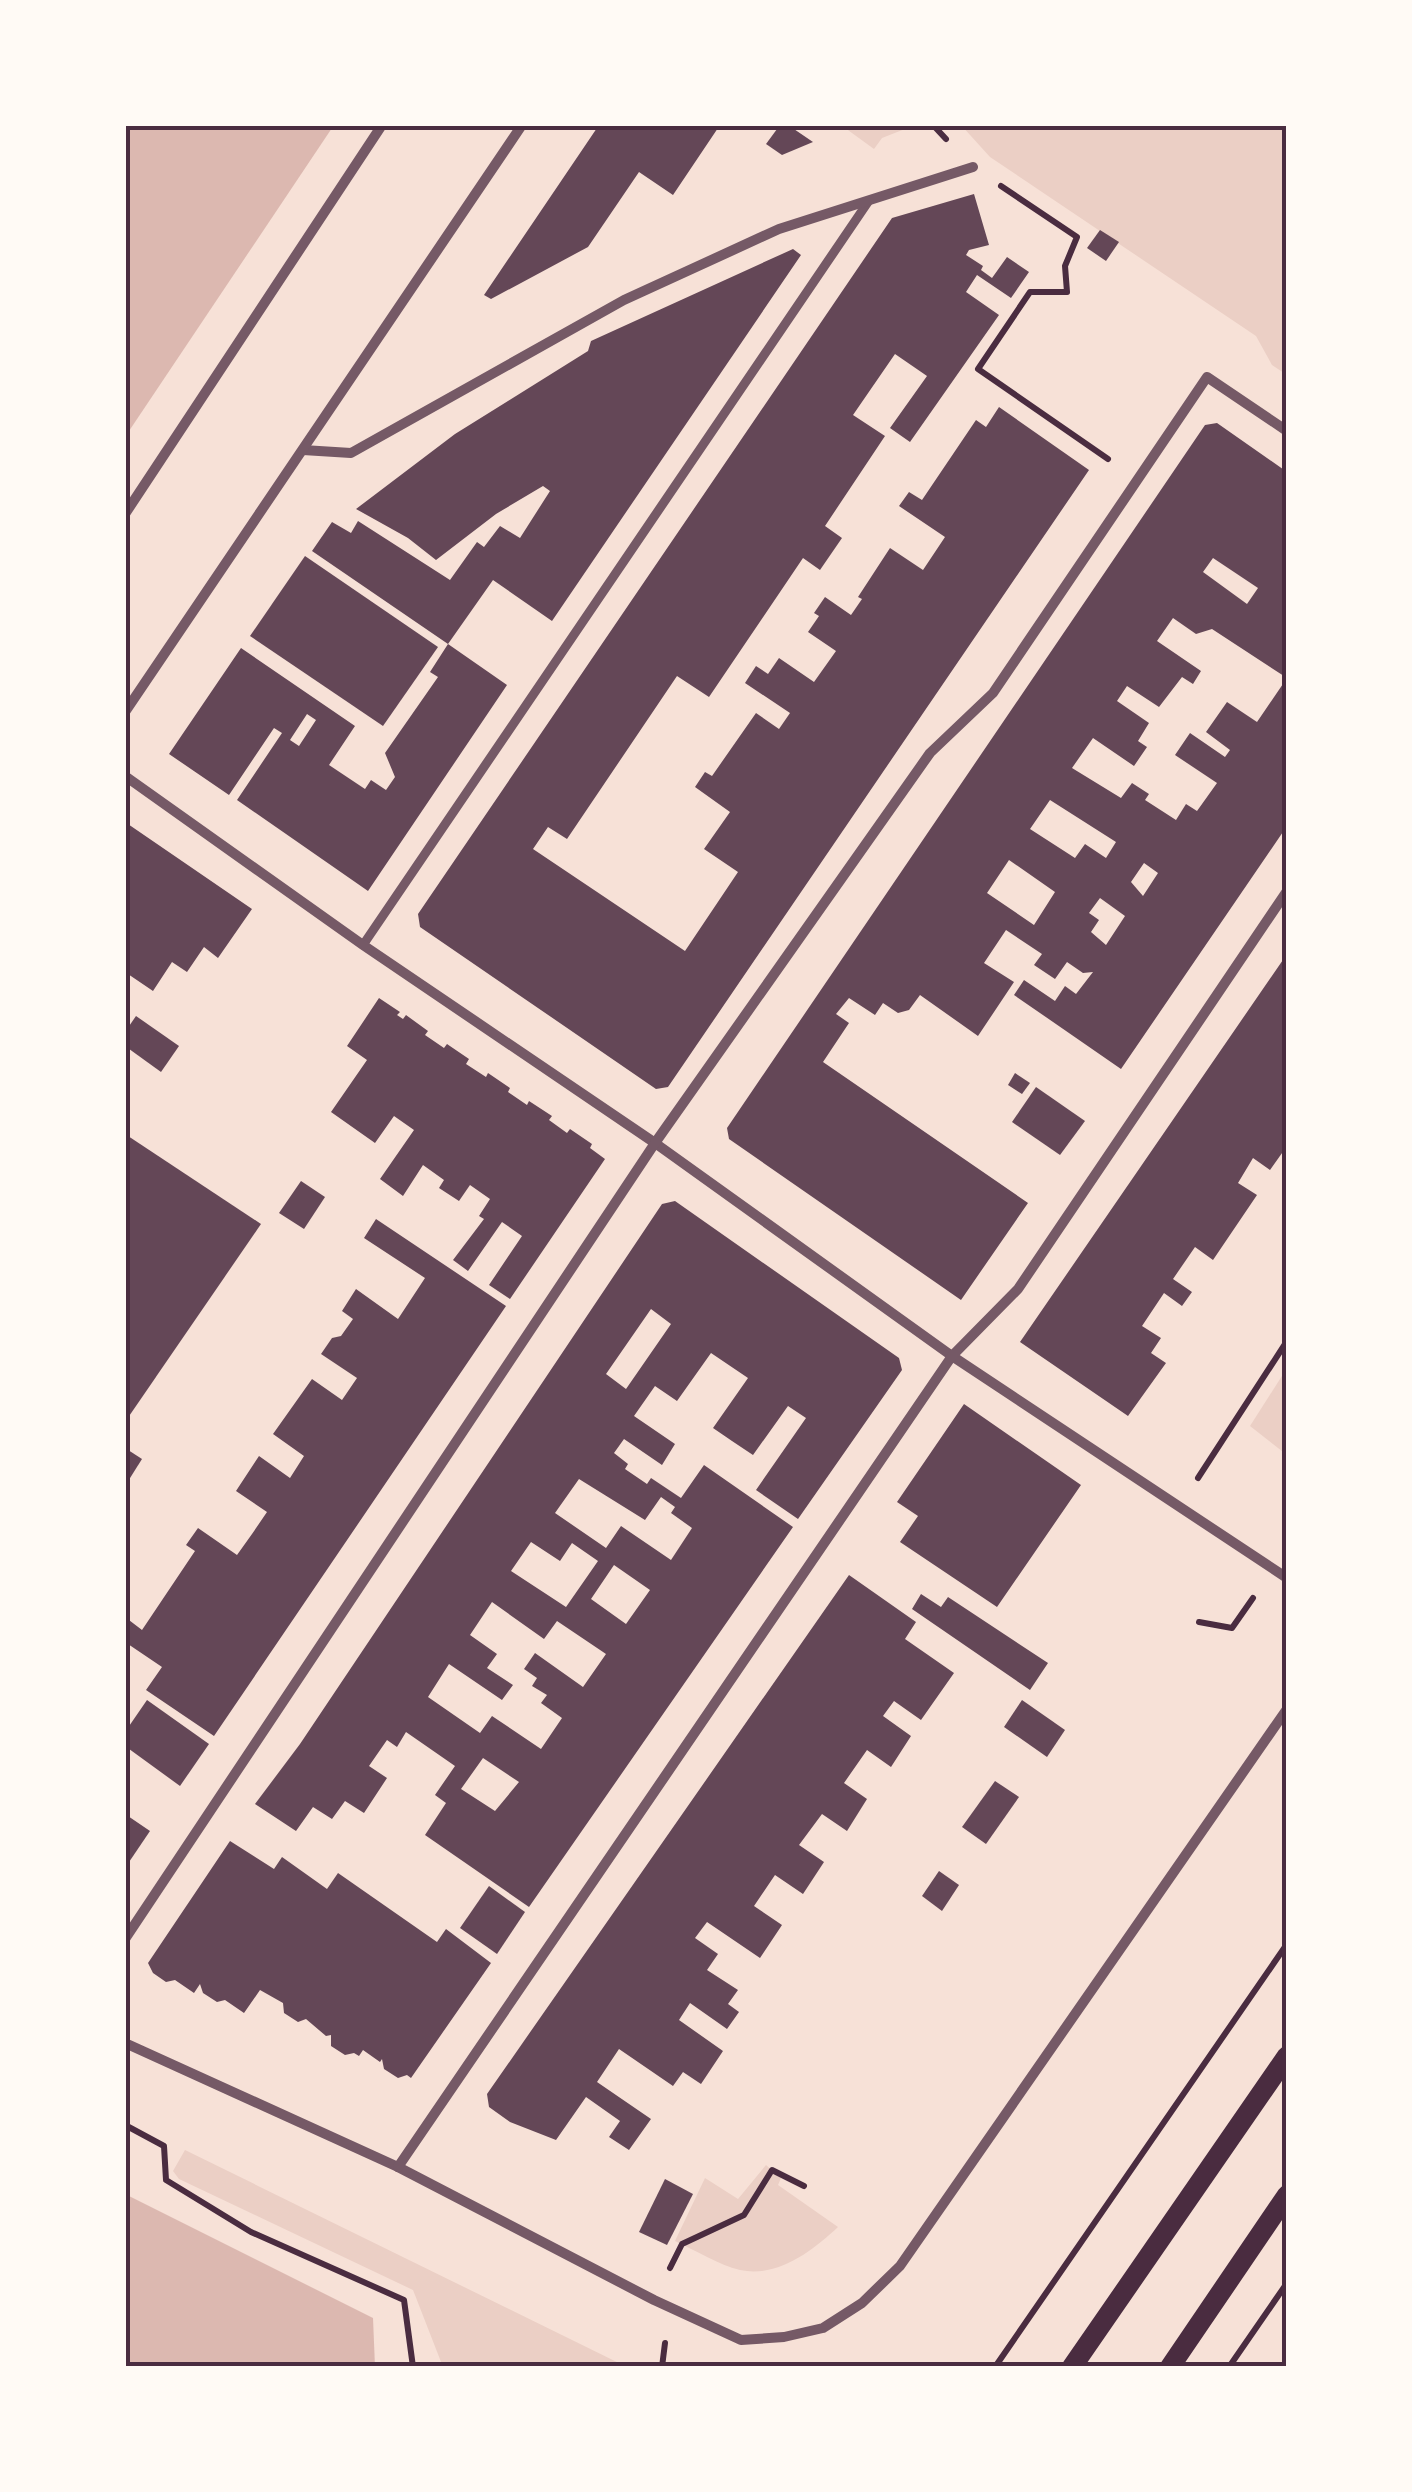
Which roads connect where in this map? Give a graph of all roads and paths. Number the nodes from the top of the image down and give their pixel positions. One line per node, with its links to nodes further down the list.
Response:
1 (382, 125): 8 (street)
2 (522, 125): 6 (street)
3 (972, 166): 4 (street); 7 (path)
4 (868, 202): 6 (street); 12 (street)
5 (1287, 431): 7 (street)
6 (302, 450): 9 (street)
7 (1138, 480): 13 (street)
8 (125, 514)
9 (125, 712)
10 (125, 776): 12 (street)
11 (1287, 891): 15 (street)
12 (363, 945): 13 (street)
13 (655, 1143): 15 (street); 21 (street)
14 (1287, 1341): 16 (path)
15 (952, 1356): 16 (street); 26 (street)
16 (1179, 1506): 17 (street)
17 (1274, 1568): 18 (street); 19 (path)
18 (1287, 1578)
19 (1198, 1622)
20 (1287, 1709): 30 (street)
21 (125, 1940)
22 (1287, 1944): 32 (path)
23 (125, 2043): 26 (street)
24 (1287, 2056): 33 (main road)
25 (125, 2126): 31 (path)
26 (398, 2167): 30 (street)
27 (804, 2186): 30 (path)
28 (1287, 2196): 34 (main road)
29 (1287, 2283): 35 (path)
30 (654, 2300)
31 (413, 2367)
32 (995, 2367)
33 (1072, 2367)
34 (1170, 2367)
35 (1229, 2367)

